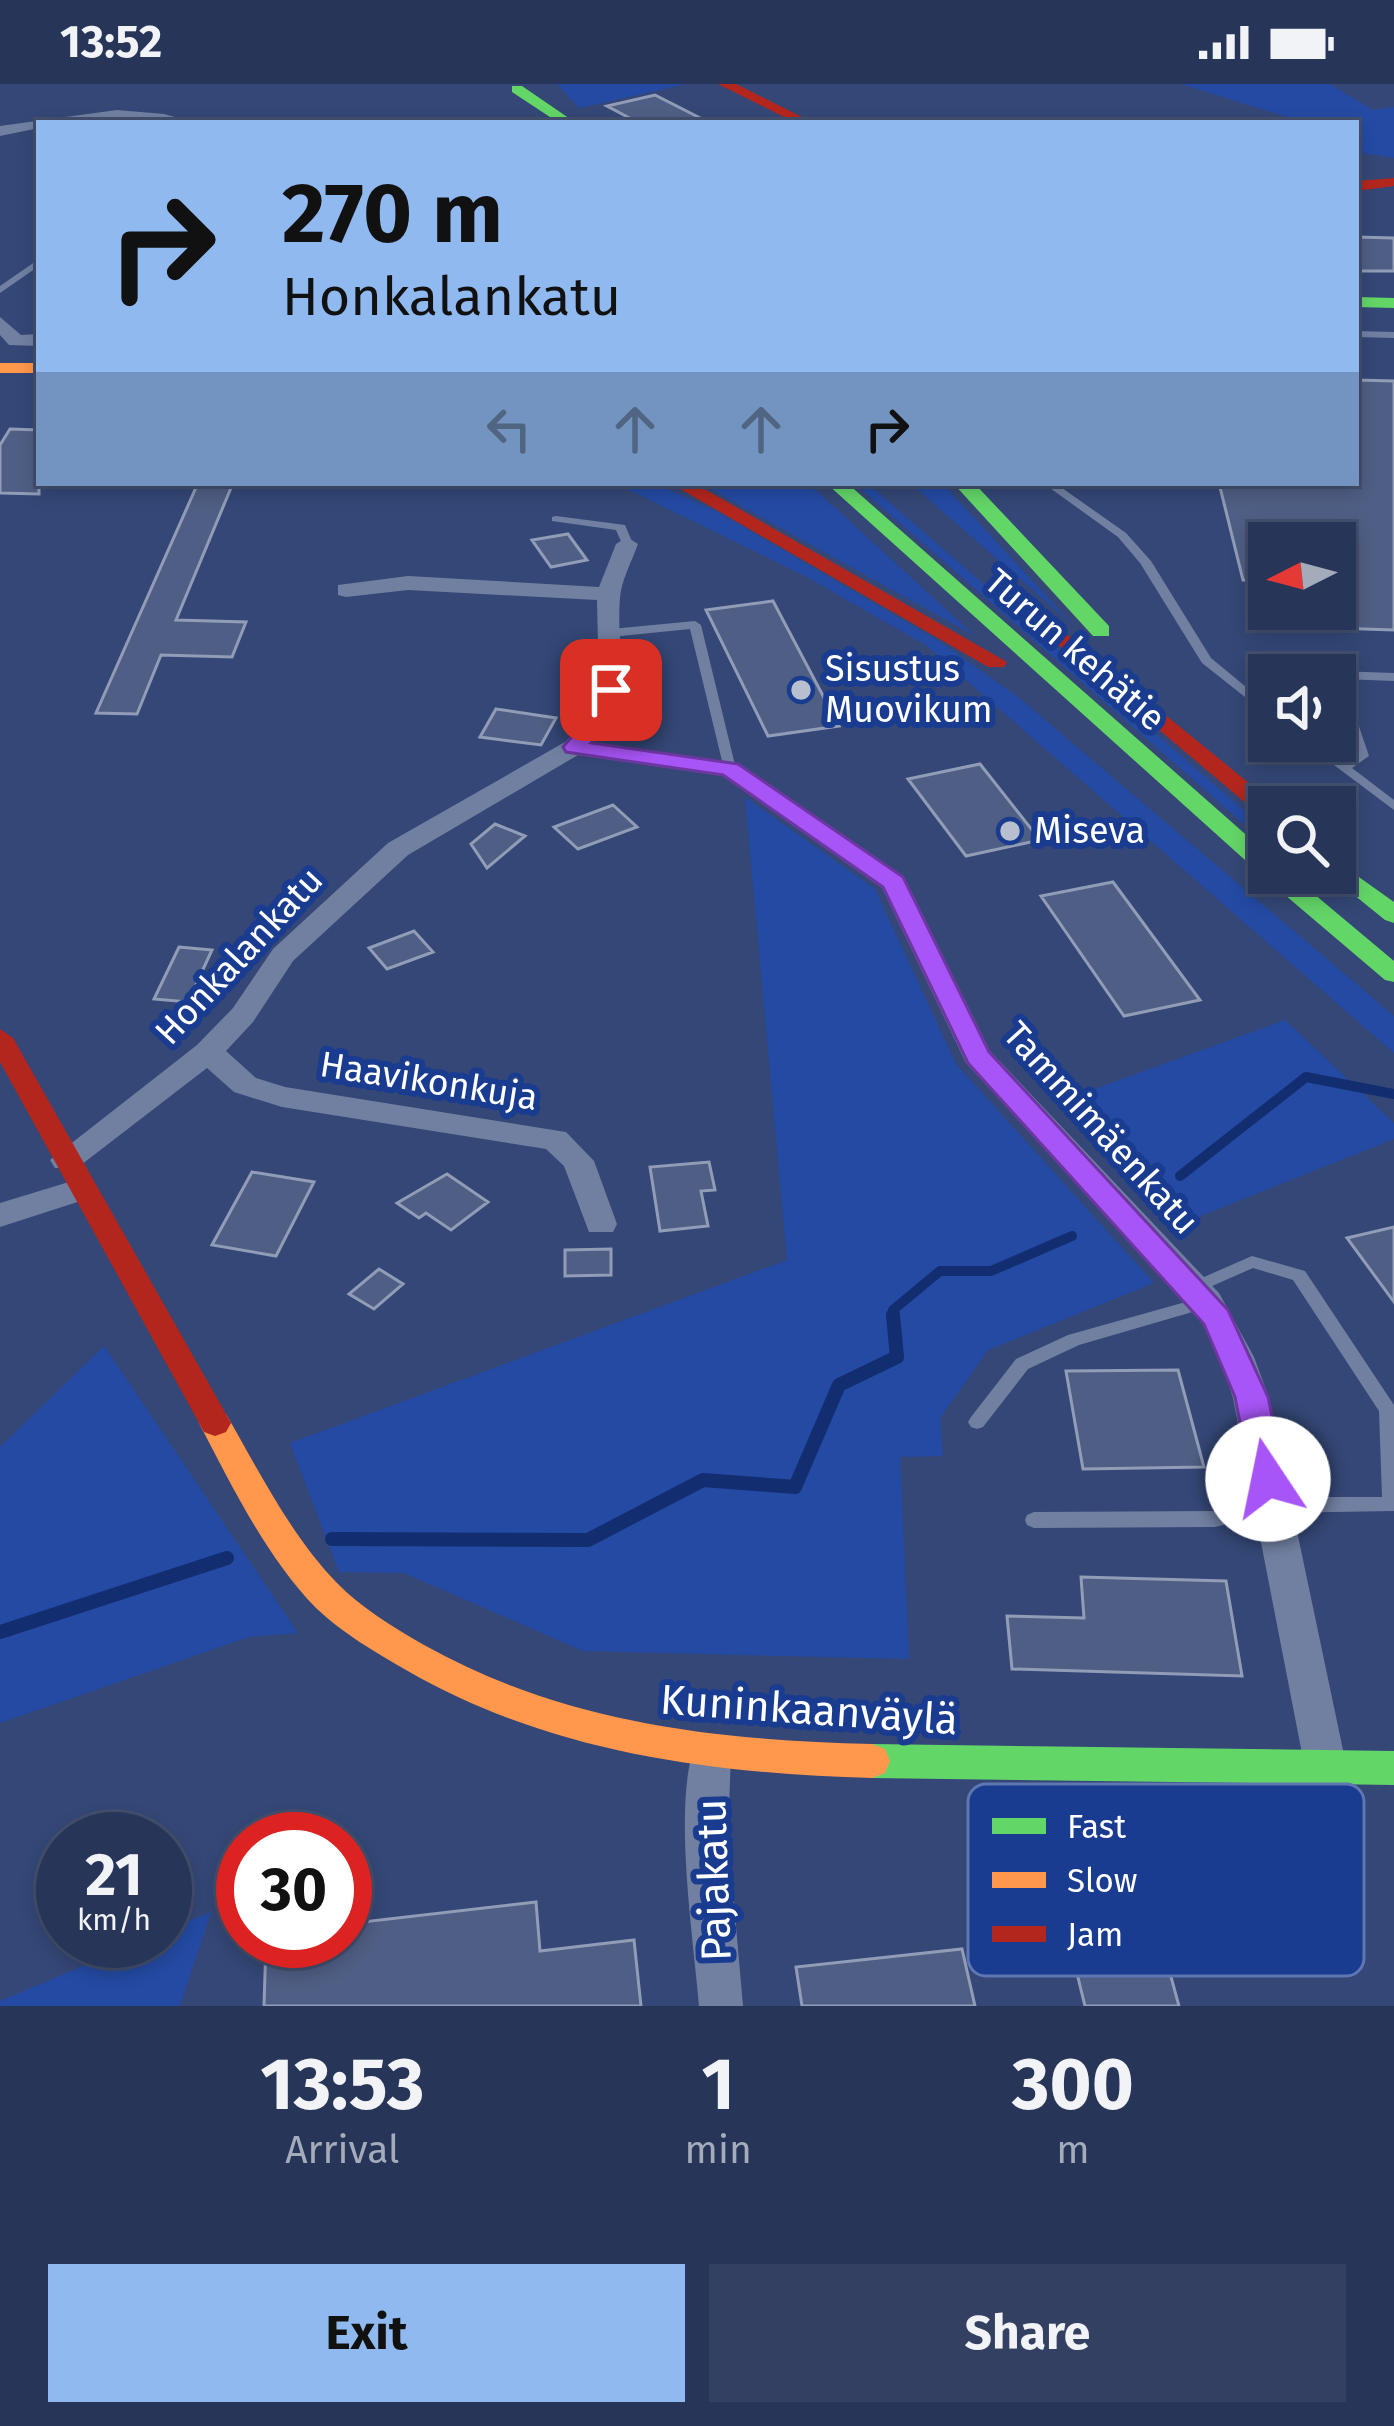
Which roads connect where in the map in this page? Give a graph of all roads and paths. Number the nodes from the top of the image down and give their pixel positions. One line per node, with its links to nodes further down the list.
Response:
1 (725, 84): 7 (main road)
2 (506, 97): 5 (main road); 6 (main road)
3 (60, 120): 4 (street)
4 (168, 120)
5 (540, 120)
6 (561, 120)
7 (801, 120)
8 (36, 124): 9 (street)
9 (0, 130)
10 (36, 264): 11 (lane)
11 (0, 290)
12 (1359, 302): 13 (main road)
13 (1394, 303)
14 (0, 323): 17 (street)
15 (1359, 334): 16 (lane)
16 (1394, 334)
17 (36, 340)
18 (0, 368): 19 (main road)
19 (36, 368)
20 (0, 381): 21 (main road)
21 (36, 382)
22 (686, 486): 34 (main road)
23 (839, 486): 34 (main road, Turun kehätie)
24 (1052, 486): 33 (lane)
25 (972, 487): 39 (main road)
26 (556, 518): 27 (lane)
27 (627, 544): 30 (street, Honkalankatu)
28 (997, 583): 39 (main road, Turun kehätie)
29 (346, 590): 30 (street)
30 (608, 594): 31 (street, Honkalankatu)
31 (611, 633): 35 (street, Honkalankatu); 38 (lane)
32 (1394, 677): 37 (lane)
33 (1248, 695)
34 (1111, 730): 42 (main road, Turun kehätie)
35 (574, 747): 38 (street, Tammimäenkatu); 48 (street, Honkalankatu)
36 (1337, 762): 37 (lane)
37 (1344, 767): 41 (lane)
38 (730, 769): 52 (street, Tammimäenkatu)
39 (1244, 789): 40 (main road, Turun kehätie)
40 (1248, 793)
41 (1394, 806)
42 (1248, 846)
43 (1356, 884): 45 (main road)
44 (1304, 894): 46 (main road, Turun kehätie)
45 (1394, 916)
46 (1394, 974)
47 (0, 1038): 49 (main road, Kuninkaanväylä)
48 (208, 1052): 49 (street, Honkalankatu); 51 (street, Haavikonkuja)
49 (74, 1174): 50 (street, Honkalankatu); 56 (main road, Kuninkaanväylä)
50 (0, 1215)
51 (601, 1224)
52 (1200, 1295): 53 (lane); 54 (street, Tammimäenkatu); 54 (lane)
53 (977, 1422)
54 (1272, 1505): 55 (lane); 58 (street, Tammimäenkatu)
55 (1034, 1520)
56 (711, 1754): 58 (main road, Kuninkaanväylä); 59 (street, Pajakatu)
57 (1394, 1768): 58 (main road, Kuninkaanväylä)
58 (1326, 1769)
59 (722, 2006)

